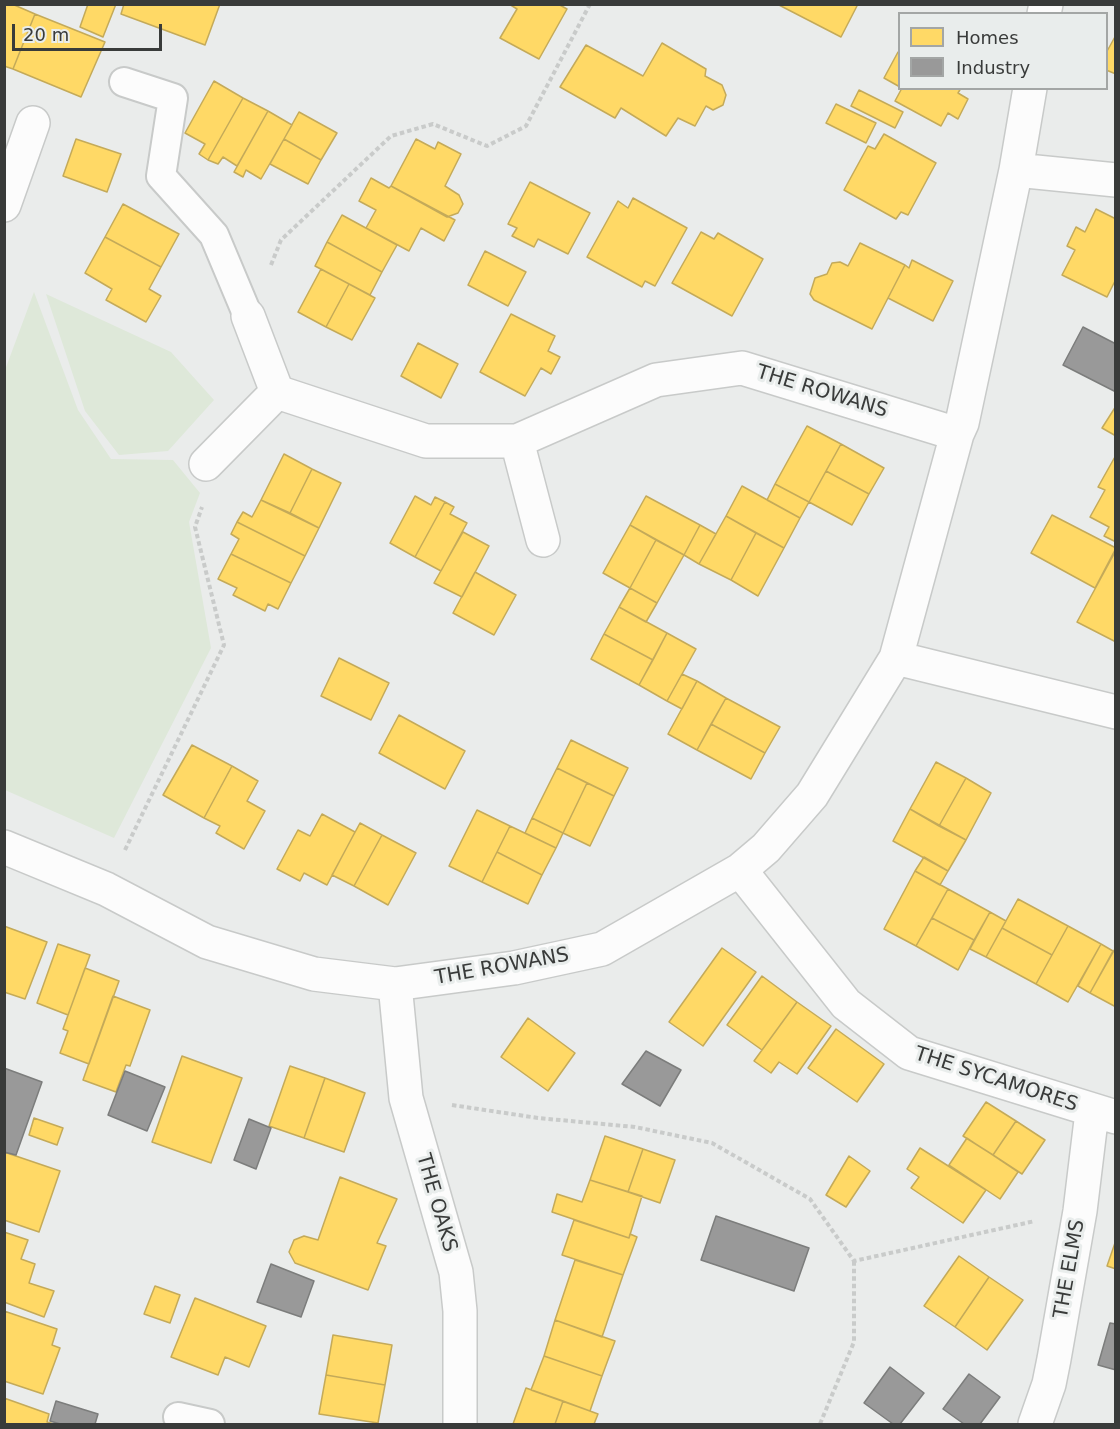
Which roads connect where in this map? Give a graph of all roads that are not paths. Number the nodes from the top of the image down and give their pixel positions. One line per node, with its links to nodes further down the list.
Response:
1 (124, 82): 8 (lane)
2 (1030, 90): 5 (street, THE ROWANS)
3 (33, 123): 4 (street)
4 (11, 165): 7 (street)
5 (1016, 170): 6 (street); 10 (street, THE ROWANS)
6 (1116, 180)
7 (4, 205)
8 (248, 316): 9 (street)
9 (277, 392): 11 (street, THE ROWANS); 12 (street)
10 (957, 434): 11 (street, THE ROWANS); 14 (street, THE ROWANS)
11 (517, 441): 13 (street)
12 (206, 464)
13 (543, 540)
14 (896, 658): 15 (street); 17 (street, THE ROWANS)
15 (1116, 712)
16 (4, 847): 18 (street, THE ROWANS)
17 (740, 870): 18 (street, THE ROWANS); 19 (street, THE SYCAMORES)
18 (395, 984): 22 (street, THE OAKS)
19 (1104, 1114): 23 (street, THE ELMS)
20 (178, 1417): 21 (lane)
21 (210, 1425)
22 (460, 1425)
23 (1035, 1425)

